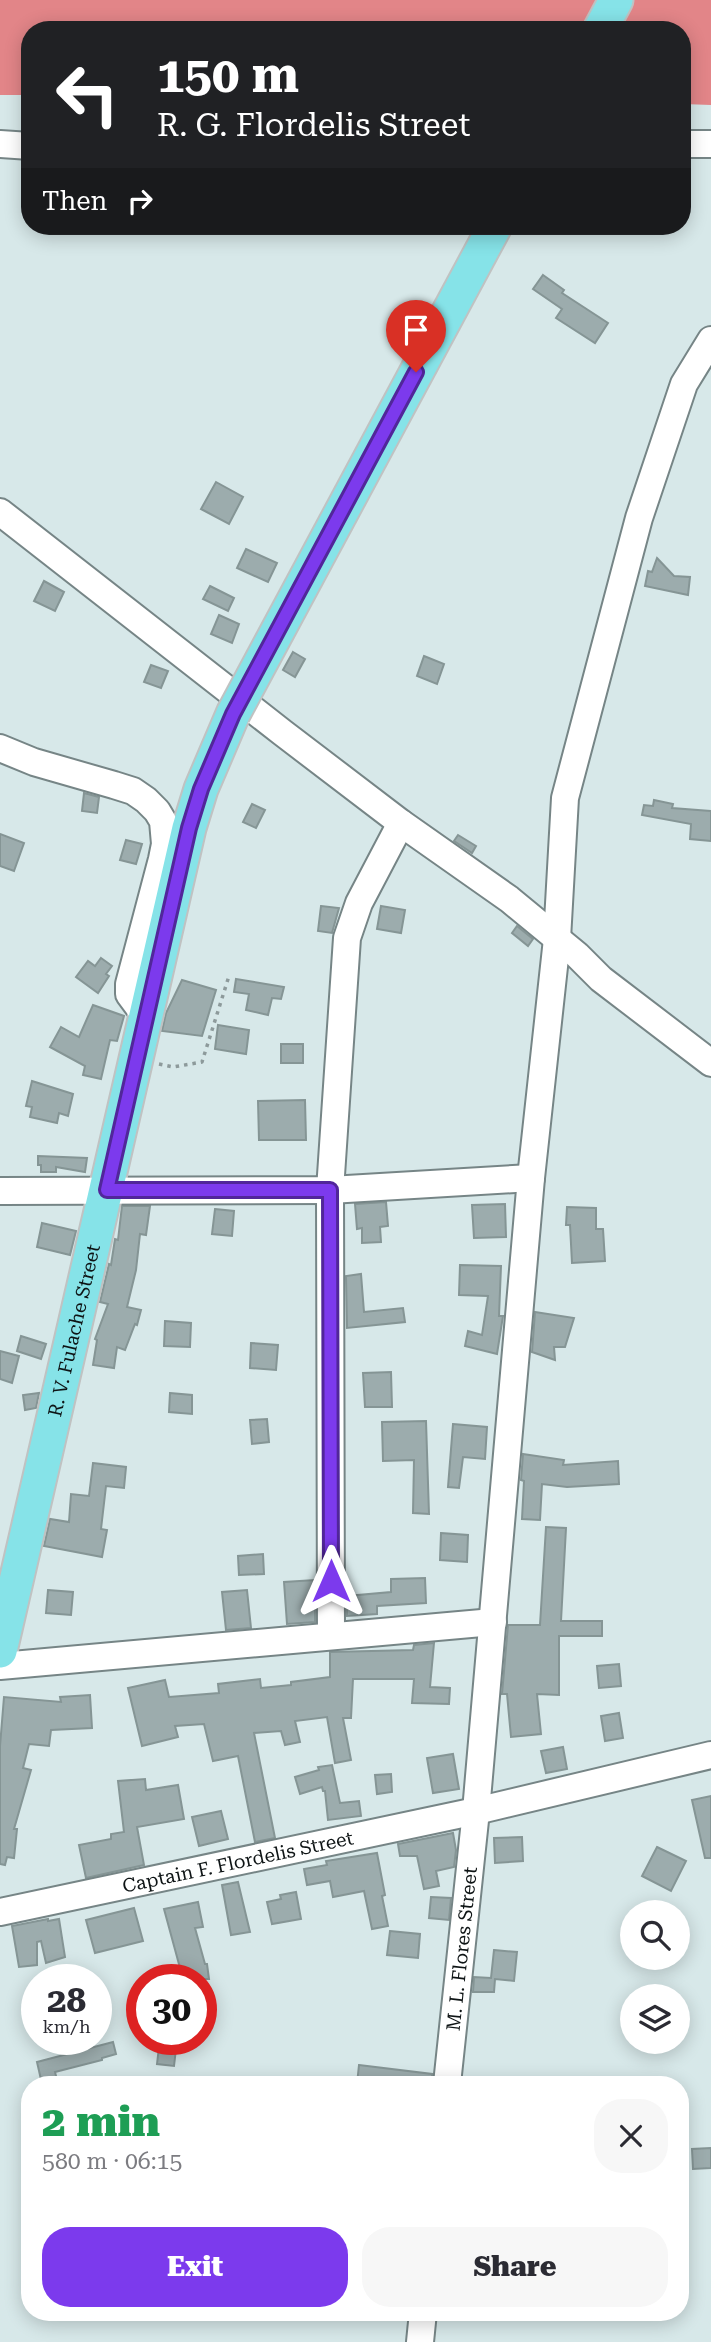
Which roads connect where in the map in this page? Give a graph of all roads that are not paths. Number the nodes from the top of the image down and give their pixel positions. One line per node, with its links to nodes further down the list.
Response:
1 (616, 0): 2 (main road)
2 (605, 21)
3 (0, 144): 6 (street)
4 (691, 144): 5 (street)
5 (711, 144)
6 (21, 145)
7 (490, 235): 13 (main road, R. V. Fulache Street, bridge)
8 (711, 340): 12 (street, M. L. Flores Street)
9 (0, 512): 11 (street)
10 (0, 748): 13 (street)
11 (401, 823): 12 (street); 17 (street)
12 (557, 939): 14 (street); 15 (street, M. L. Flores Street)
13 (147, 1014): 16 (main road, R. V. Fulache Street)
14 (711, 1063)
15 (530, 1178): 17 (street); 19 (street, M. L. Flores Street)
16 (107, 1190): 17 (street); 18 (street); 21 (main road, R. V. Fulache Street)
17 (330, 1190): 20 (street)
18 (0, 1191)
19 (493, 1622): 20 (street); 24 (street, M. L. Flores Street)
20 (331, 1636): 22 (street)
21 (0, 1651)
22 (0, 1666)
23 (711, 1755): 24 (street, Captain F. Flordelis Street)
24 (476, 1811): 25 (street, Captain F. Flordelis Street); 26 (street, M. L. Flores Street)
25 (0, 1912)
26 (448, 2076)
27 (422, 2321): 28 (street)
28 (420, 2342)

